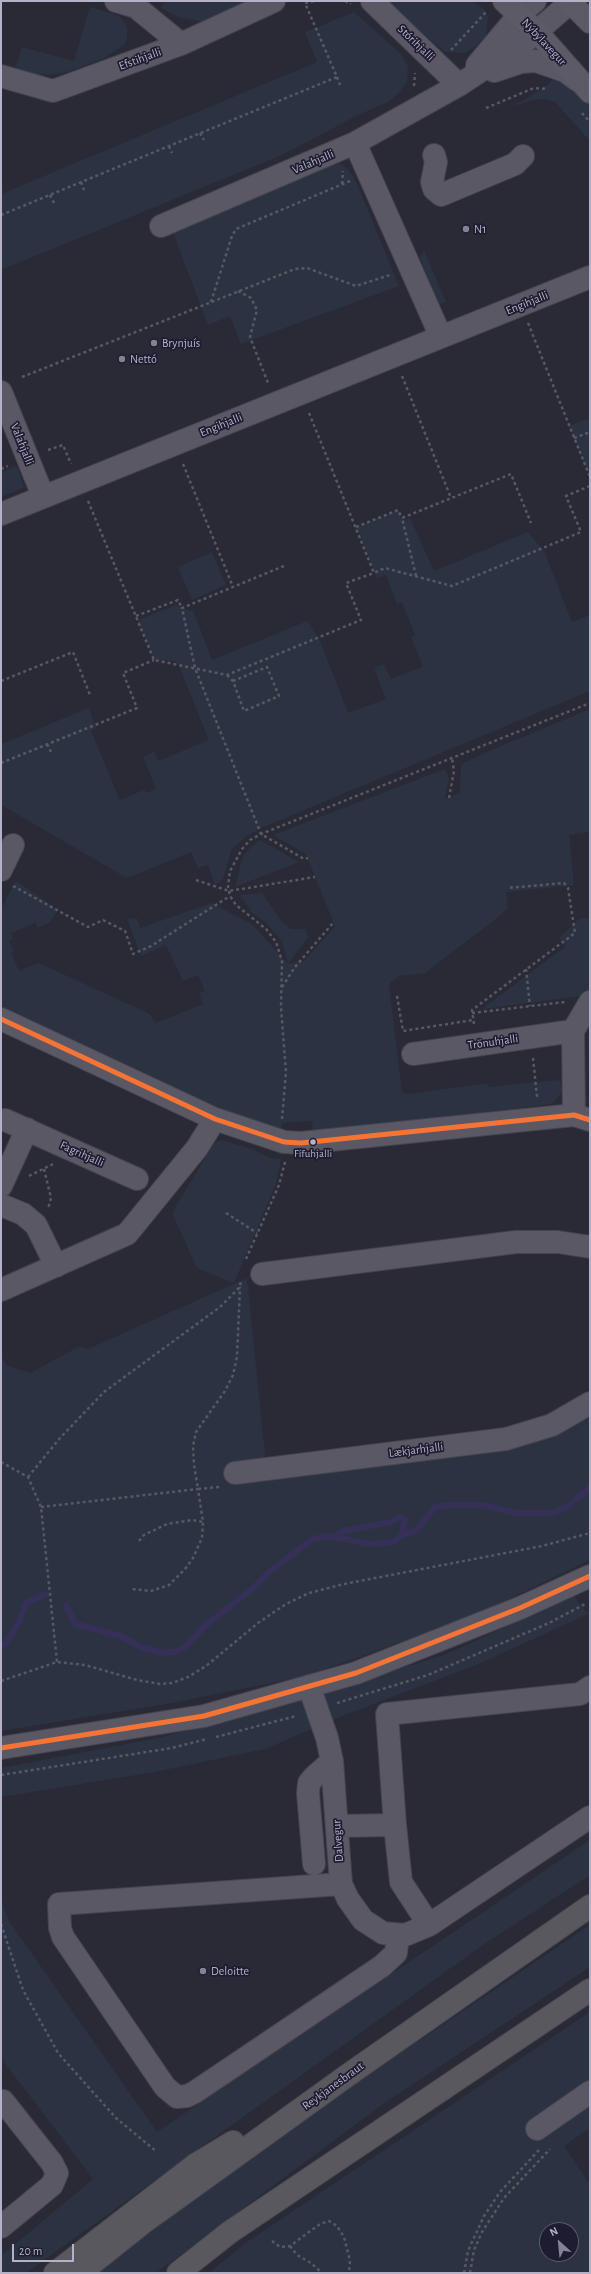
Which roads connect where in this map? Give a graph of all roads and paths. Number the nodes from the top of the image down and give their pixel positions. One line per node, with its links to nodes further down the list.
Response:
1 (116, 1): 11 (street)
2 (274, 1): 11 (street, Efstihjalli)
3 (314, 1): 15 (path)
4 (345, 1): 7 (path)
5 (535, 1): 8 (street, Valahjalli)
6 (570, 1): 9 (main road); 10 (street, Valahjalli)
7 (364, 4): 17 (street, Stórihjalli)
8 (503, 9): 10 (main road, Nýbýlavegur); 12 (path); 17 (street, Valahjalli)
9 (590, 22)
10 (537, 32): 17 (street, Valahjalli); 20 (main road, Nýbýlavegur)
11 (181, 44): 14 (street, Efstihjalli)
12 (444, 46)
13 (415, 69): 18 (path)
14 (1, 76)
15 (337, 77): 16 (path); 23 (path)
16 (340, 85)
17 (459, 85): 20 (street, Nýbýlavegur); 25 (street, Valahjalli)
18 (412, 90)
19 (554, 90): 21 (path)
20 (584, 96): 22 (path)
21 (486, 108)
22 (590, 122)
23 (200, 133): 24 (path); 26 (path)
24 (204, 140)
25 (355, 143): 36 (street, Valahjalli); 42 (street)
26 (169, 146): 27 (path); 31 (path)
27 (172, 153)
28 (434, 155): 29 (street)
29 (523, 156)
30 (354, 180): 40 (path)
31 (81, 182): 32 (path); 33 (path)
32 (84, 190)
33 (50, 195): 34 (path); 35 (path)
34 (54, 203)
35 (1, 215)
36 (160, 226)
37 (397, 273): 39 (path)
38 (590, 277): 42 (street, Engihjalli)
39 (238, 292): 40 (path); 45 (path)
40 (211, 302): 44 (path)
41 (525, 318): 49 (path)
42 (441, 337): 54 (street, Engihjalli)
43 (399, 369): 57 (path)
44 (22, 377)
45 (269, 384)
46 (1, 392): 50 (street, Valahjalli)
47 (306, 407): 61 (path)
48 (590, 432): 49 (path)
49 (574, 438): 53 (path)
50 (28, 458): 52 (path); 54 (path); 56 (street, Valahjalli)
51 (180, 458): 65 (path)
52 (1, 469)
53 (590, 477)
54 (79, 482): 56 (street, Engihjalli); 67 (path)
55 (590, 486): 64 (path)
56 (43, 496): 58 (street, Engihjalli)
57 (451, 498): 59 (path); 60 (path)
58 (1, 514)
59 (402, 518): 61 (path); 64 (path)
60 (531, 523)
61 (356, 527): 63 (path)
62 (284, 566): 65 (path)
63 (374, 572): 64 (path); 70 (path)
64 (416, 576)
65 (233, 587): 66 (path)
66 (182, 608): 67 (path); 69 (path)
67 (136, 616): 68 (path)
68 (154, 660): 69 (path); 75 (path)
69 (196, 668): 70 (path); 80 (path)
70 (227, 675): 72 (path)
71 (1, 681): 73 (path)
72 (233, 681): 72 (path)
73 (90, 695)
74 (590, 703): 77 (path)
75 (47, 744): 76 (path); 78 (path)
76 (52, 754)
77 (452, 758): 79 (path); 80 (path)
78 (1, 763)
79 (449, 798)
80 (261, 834): 82 (path); 87 (path)
81 (13, 845): 83 (street)
82 (308, 858)
83 (6, 877): 88 (path)
84 (315, 877): 87 (path)
85 (196, 880): 87 (path)
86 (508, 888): 90 (path)
87 (229, 891): 88 (path)
88 (230, 896): 91 (path)
89 (334, 923): 91 (path)
90 (526, 969): 93 (path); 95 (path)
91 (282, 988): 110 (path)
92 (397, 996): 97 (path)
93 (530, 1006): 94 (path); 95 (path)
94 (587, 1006): 98 (street)
95 (472, 1013): 97 (path)
96 (1, 1019): 106 (street)
97 (473, 1020): 100 (path)
98 (573, 1031): 99 (street, Trönuhjalli); 105 (street)
99 (530, 1037): 100 (street, Trönuhjalli); 102 (path)
100 (476, 1044): 101 (street, Trönuhjalli)
101 (413, 1054)
102 (537, 1097): 103 (path); 104 (path)
103 (541, 1097)
104 (530, 1098)
105 (582, 1118): 110 (street)
106 (215, 1119): 110 (street); 121 (street)
107 (5, 1120): 109 (street, Fagrihjalli)
108 (275, 1121): 110 (path)
109 (27, 1129): 114 (street, Fagrihjalli); 115 (street)
110 (284, 1132): 119 (path)
111 (56, 1163): 112 (path)
112 (44, 1169): 113 (path); 116 (path)
113 (26, 1178)
114 (137, 1178)
115 (1, 1186)
116 (52, 1198)
117 (1, 1205): 121 (street)
118 (226, 1213): 119 (path)
119 (257, 1233): 122 (path)
120 (590, 1247): 122 (street)
121 (56, 1266): 124 (street)
122 (250, 1271): 123 (path)
123 (240, 1287): 127 (path); 129 (path)
124 (1, 1290)
125 (590, 1402): 128 (street, Lækjarhjalli)
126 (1, 1462): 127 (path)
127 (28, 1477): 130 (path)
128 (228, 1480): 129 (path)
129 (198, 1489): 130 (path); 131 (path)
130 (41, 1507): 136 (path)
131 (203, 1522): 133 (path); 135 (path)
132 (590, 1533): 136 (path)
133 (139, 1541)
134 (590, 1576): 138 (street)
135 (132, 1589)
136 (57, 1662): 137 (path)
137 (1, 1681)
138 (310, 1686): 140 (street); 141 (street, Dalvegur)
139 (590, 1687): 143 (street)
140 (1, 1748)
141 (332, 1761): 144 (street, Dalvegur); 145 (street)
142 (590, 1817): 149 (street)
143 (395, 1825): 144 (street); 149 (street)
144 (337, 1826): 146 (street, Dalvegur)
145 (314, 1864)
146 (341, 1884): 150 (street, Dalvegur); 150 (street)
147 (590, 1906): 152 (highway, Reykjanesbraut)
148 (1, 1924): 157 (path)
149 (429, 1925): 150 (street)
150 (398, 1935)
151 (590, 1990): 163 (highway)
152 (348, 2075): 161 (highway); 162 (highway, Reykjanesbraut)
153 (590, 2092): 155 (street)
154 (3, 2101): 158 (street)
155 (539, 2138): 166 (path)
156 (550, 2149): 167 (path)
157 (157, 2152)
158 (1, 2227)
159 (272, 2241): 160 (path)
160 (290, 2246): 164 (path); 165 (path)
161 (55, 2273)
162 (80, 2273)
163 (178, 2273)
164 (322, 2273)
165 (350, 2273)
166 (464, 2273)
167 (470, 2273)

